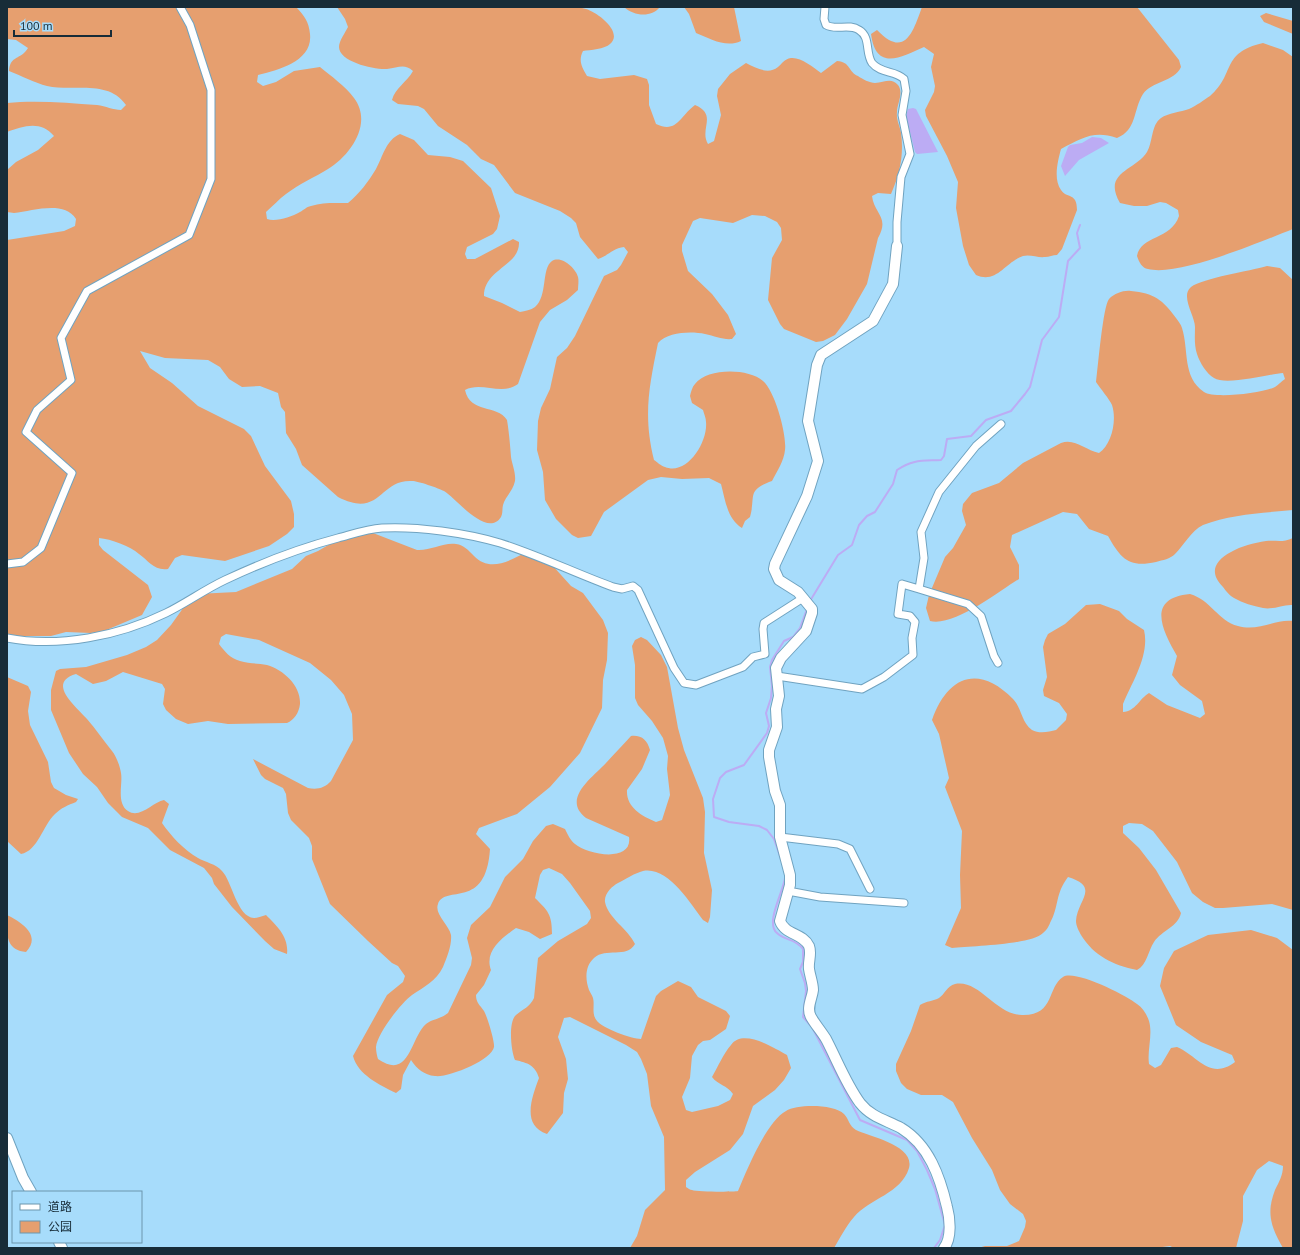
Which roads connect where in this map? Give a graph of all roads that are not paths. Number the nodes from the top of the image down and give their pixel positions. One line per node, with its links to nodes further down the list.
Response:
1 (180, 7): 5 (street)
2 (825, 7): 3 (street)
3 (897, 246): 7 (street)
4 (1002, 424): 6 (street)
5 (7, 564)
6 (919, 589): 9 (street); 10 (street)
7 (807, 602): 8 (street); 10 (street)
8 (7, 638)
9 (998, 663)
10 (777, 676): 11 (street)
11 (780, 837): 12 (street); 13 (street)
12 (870, 889)
13 (788, 891): 14 (street); 17 (street)
14 (904, 903)
15 (7, 1138): 16 (street)
16 (30, 1191)
17 (944, 1248)

